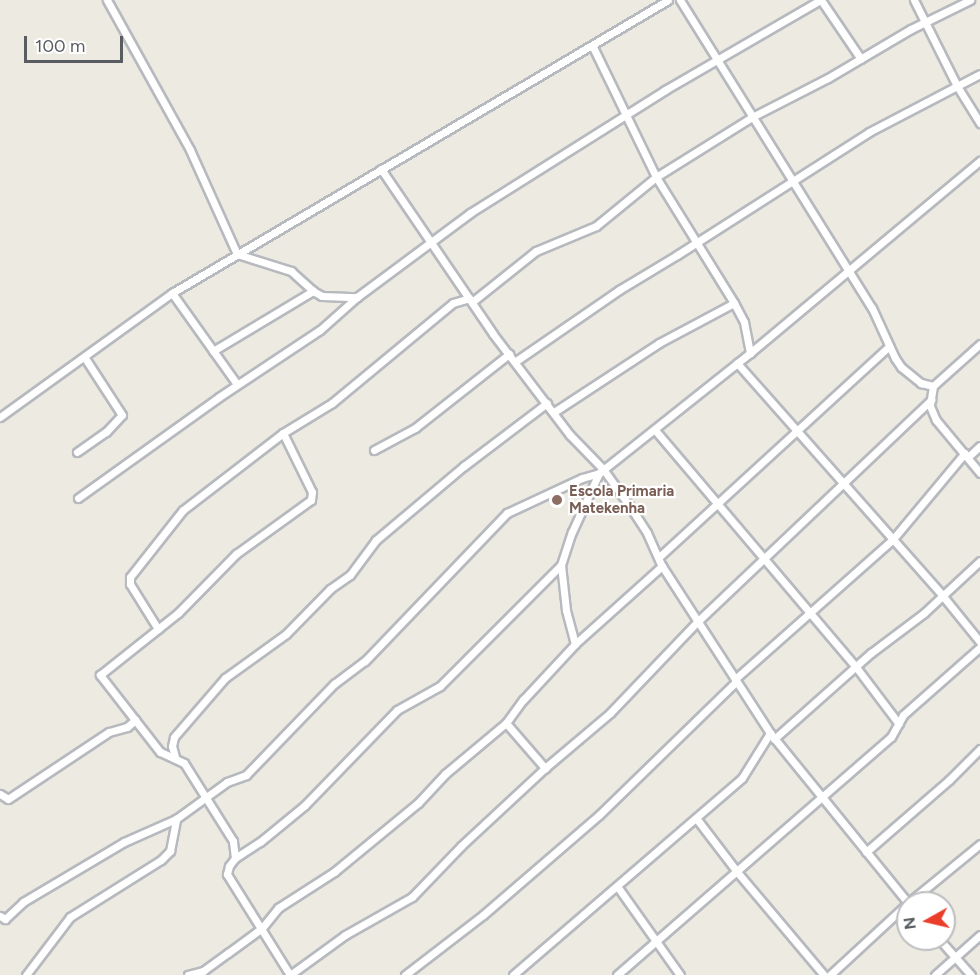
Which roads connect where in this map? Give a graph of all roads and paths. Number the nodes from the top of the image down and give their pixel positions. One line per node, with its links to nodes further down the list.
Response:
1 (107, 0): 22 (street)
2 (668, 0): 8 (street)
3 (680, 0): 10 (street)
4 (821, 0): 9 (street); 10 (street)
5 (914, 0): 7 (street)
6 (970, 0): 7 (street)
7 (925, 22): 9 (street); 12 (street)
8 (593, 47): 13 (street); 17 (street)
9 (861, 59): 14 (street)
10 (716, 60): 13 (street); 14 (street)
11 (980, 74): 12 (street)
12 (957, 86): 15 (street); 19 (street)
13 (625, 116): 18 (street); 20 (street)
14 (752, 117): 18 (street); 19 (street)
15 (980, 123)
16 (980, 161): 23 (street)
17 (381, 169): 20 (street); 22 (street)
18 (656, 177): 21 (street); 28 (street)
19 (792, 183): 21 (street); 23 (street)
20 (429, 241): 24 (street); 27 (street)
21 (698, 242): 30 (street); 37 (street)
22 (237, 254): 25 (street); 26 (street)
23 (848, 270): 32 (street); 34 (street)
24 (458, 284): 28 (street); 29 (street)
25 (312, 291): 27 (street); 33 (street)
26 (172, 293): 33 (street); 36 (street)
27 (357, 297): 39 (street)
28 (470, 300): 29 (street); 35 (street)
29 (453, 303): 47 (street)
30 (734, 303): 34 (street); 43 (street)
31 (980, 344): 40 (street)
32 (889, 346): 40 (street); 46 (street)
33 (213, 351): 39 (street)
34 (750, 353): 38 (street)
35 (509, 354): 37 (street); 49 (street)
36 (86, 358): 44 (street); 50 (street)
37 (516, 361): 42 (street)
38 (737, 363): 45 (street); 46 (street)
39 (237, 384): 55 (street)
40 (933, 386): 41 (street)
41 (931, 400): 51 (street); 54 (street)
42 (547, 403): 43 (street); 77 (street)
43 (554, 412): 52 (street)
44 (0, 417)
45 (655, 430): 52 (street); 56 (street)
46 (798, 432): 54 (street); 56 (street)
47 (283, 433): 66 (street); 66 (street)
48 (980, 446): 51 (street)
49 (374, 450)
50 (77, 452)
51 (966, 455): 53 (street); 57 (street)
52 (601, 471): 58 (street); 61 (street); 81 (street)
53 (980, 473)
54 (845, 484): 57 (street); 59 (street)
55 (78, 498)
56 (720, 504): 58 (street); 59 (street)
57 (893, 539): 63 (street); 64 (street)
58 (659, 557): 62 (street)
59 (763, 560): 64 (street); 65 (street)
60 (980, 561): 63 (street)
61 (561, 565): 68 (street); 86 (street)
62 (662, 566): 65 (street); 68 (street)
63 (942, 595): 67 (street); 70 (street)
64 (812, 614): 70 (street); 71 (street)
65 (697, 622): 71 (street); 78 (street)
66 (158, 629): 72 (street)
67 (980, 642)
68 (574, 644): 73 (street)
69 (980, 647): 74 (street)
70 (856, 667): 74 (street); 75 (street)
71 (736, 680): 75 (street); 99 (street)
72 (135, 720): 77 (street); 79 (street)
73 (506, 723): 78 (street); 91 (street)
74 (899, 724): 80 (street)
75 (772, 736): 80 (street); 82 (street)
76 (980, 749): 85 (street)
77 (175, 757): 81 (street)
78 (545, 768): 98 (street)
79 (0, 794)
80 (821, 797): 85 (street); 87 (street)
81 (208, 799): 83 (street); 86 (street)
82 (696, 818): 87 (street); 88 (street)
83 (176, 819): 90 (street); 96 (street)
84 (980, 844): 89 (street)
85 (866, 852): 104 (street)
86 (235, 858): 91 (street)
87 (738, 873): 93 (street); 103 (street)
88 (617, 886): 93 (street); 100 (street)
89 (923, 891)
90 (0, 916)
91 (262, 928): 97 (street); 98 (street)
92 (980, 935): 95 (street)
93 (655, 942): 101 (street); 102 (street)
94 (950, 951): 95 (street)
95 (954, 956): 105 (street); 106 (street)
96 (27, 975)
97 (188, 975)
98 (290, 975)
99 (405, 975)
100 (513, 975)
101 (617, 975)
102 (680, 975)
103 (824, 975)
104 (830, 975)
105 (935, 975)
106 (971, 975)

